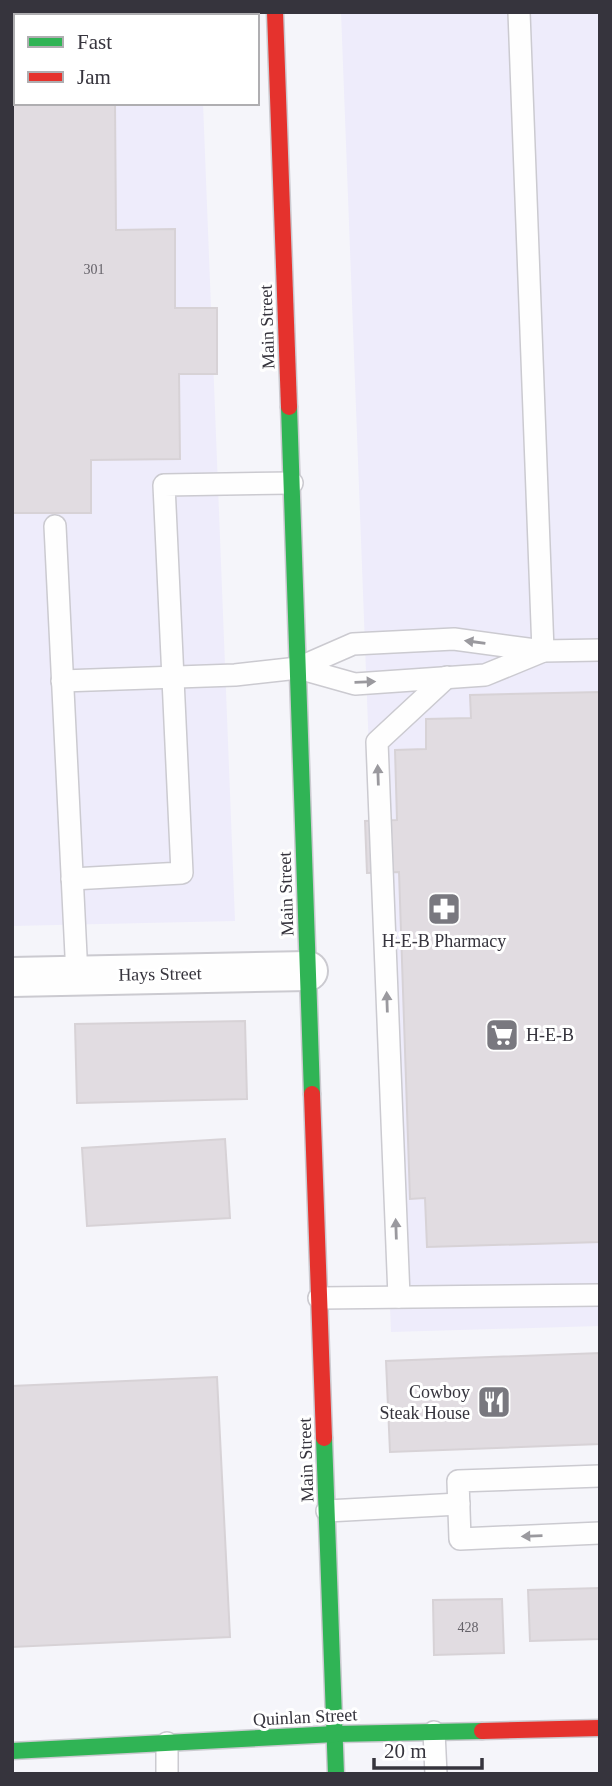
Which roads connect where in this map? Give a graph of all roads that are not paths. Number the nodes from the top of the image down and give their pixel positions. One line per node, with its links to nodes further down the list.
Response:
1 (275, 12): 3 (main road, Main Street)
2 (519, 12): 6 (lane)
3 (292, 483): 7 (main road, Main Street); 8 (lane)
4 (55, 526): 10 (lane)
5 (600, 650): 6 (lane)
6 (542, 651): 7 (lane, one-way to 7); 9 (lane)
7 (298, 668): 8 (lane); 9 (lane, one-way to 9); 12 (main road, Main Street)
8 (173, 677): 10 (lane); 11 (lane)
9 (447, 677): 16 (lane, one-way to 9)
10 (62, 681): 11 (lane)
11 (72, 879): 13 (lane)
12 (308, 971): 13 (street, Hays Street); 17 (main road, Main Street)
13 (77, 976): 14 (street, Hays Street)
14 (12, 977)
15 (600, 1295): 16 (lane)
16 (399, 1297): 17 (lane)
17 (319, 1298): 20 (main road, Main Street)
18 (600, 1476): 19 (lane)
19 (459, 1504): 20 (lane); 21 (lane, one-way to 19)
20 (327, 1511): 24 (main road, Main Street)
21 (600, 1533)
22 (600, 1728): 23 (main road, Quinlan Street)
23 (434, 1732): 24 (main road, Quinlan Street); 29 (lane)
24 (335, 1734): 25 (main road, Quinlan Street); 28 (main road, Main Street)
25 (167, 1743): 26 (main road, Quinlan Street); 27 (lane)
26 (12, 1751)
27 (167, 1774)
28 (336, 1774)
29 (436, 1774)

